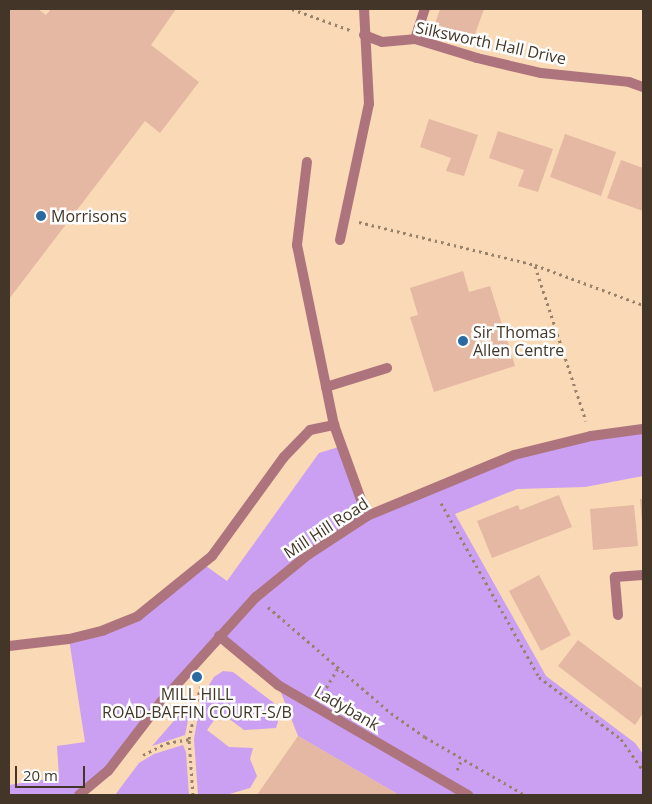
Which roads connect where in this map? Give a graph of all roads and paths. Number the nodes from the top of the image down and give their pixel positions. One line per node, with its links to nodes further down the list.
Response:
1 (292, 9): 4 (path)
2 (364, 9): 4 (street)
3 (424, 9): 5 (street)
4 (364, 35): 5 (street, Silksworth Hall Drive); 8 (street)
5 (415, 39): 6 (street, Silksworth Hall Drive)
6 (643, 87)
7 (307, 162): 13 (street)
8 (345, 218): 9 (street); 10 (path)
9 (340, 240)
10 (535, 265): 11 (path); 16 (path)
11 (643, 305)
12 (386, 368): 13 (street)
13 (326, 387): 14 (street)
14 (334, 425): 18 (street); 23 (street)
15 (643, 429): 16 (street, Mill Hill Road)
16 (590, 436): 17 (street, Mill Hill Road)
17 (432, 487): 18 (street, Mill Hill Road); 29 (path)
18 (367, 516): 20 (street, Mill Hill Road)
19 (643, 575): 21 (street)
20 (256, 597): 22 (street, Mill Hill Road); 24 (path)
21 (618, 615)
22 (219, 636): 26 (street, Ladybank); 30 (street, Mill Hill Road)
23 (9, 646)
24 (338, 668): 26 (path); 35 (path)
25 (203, 678): 27 (path)
26 (316, 707): 34 (street, Ladybank)
27 (189, 739): 28 (path); 33 (path)
28 (136, 758)
29 (643, 771)
30 (103, 776): 31 (street, Mill Hill Road); 32 (street, Mill Hill Road)
31 (79, 795)
32 (91, 795)
33 (193, 795)
34 (468, 795)
35 (525, 795)

